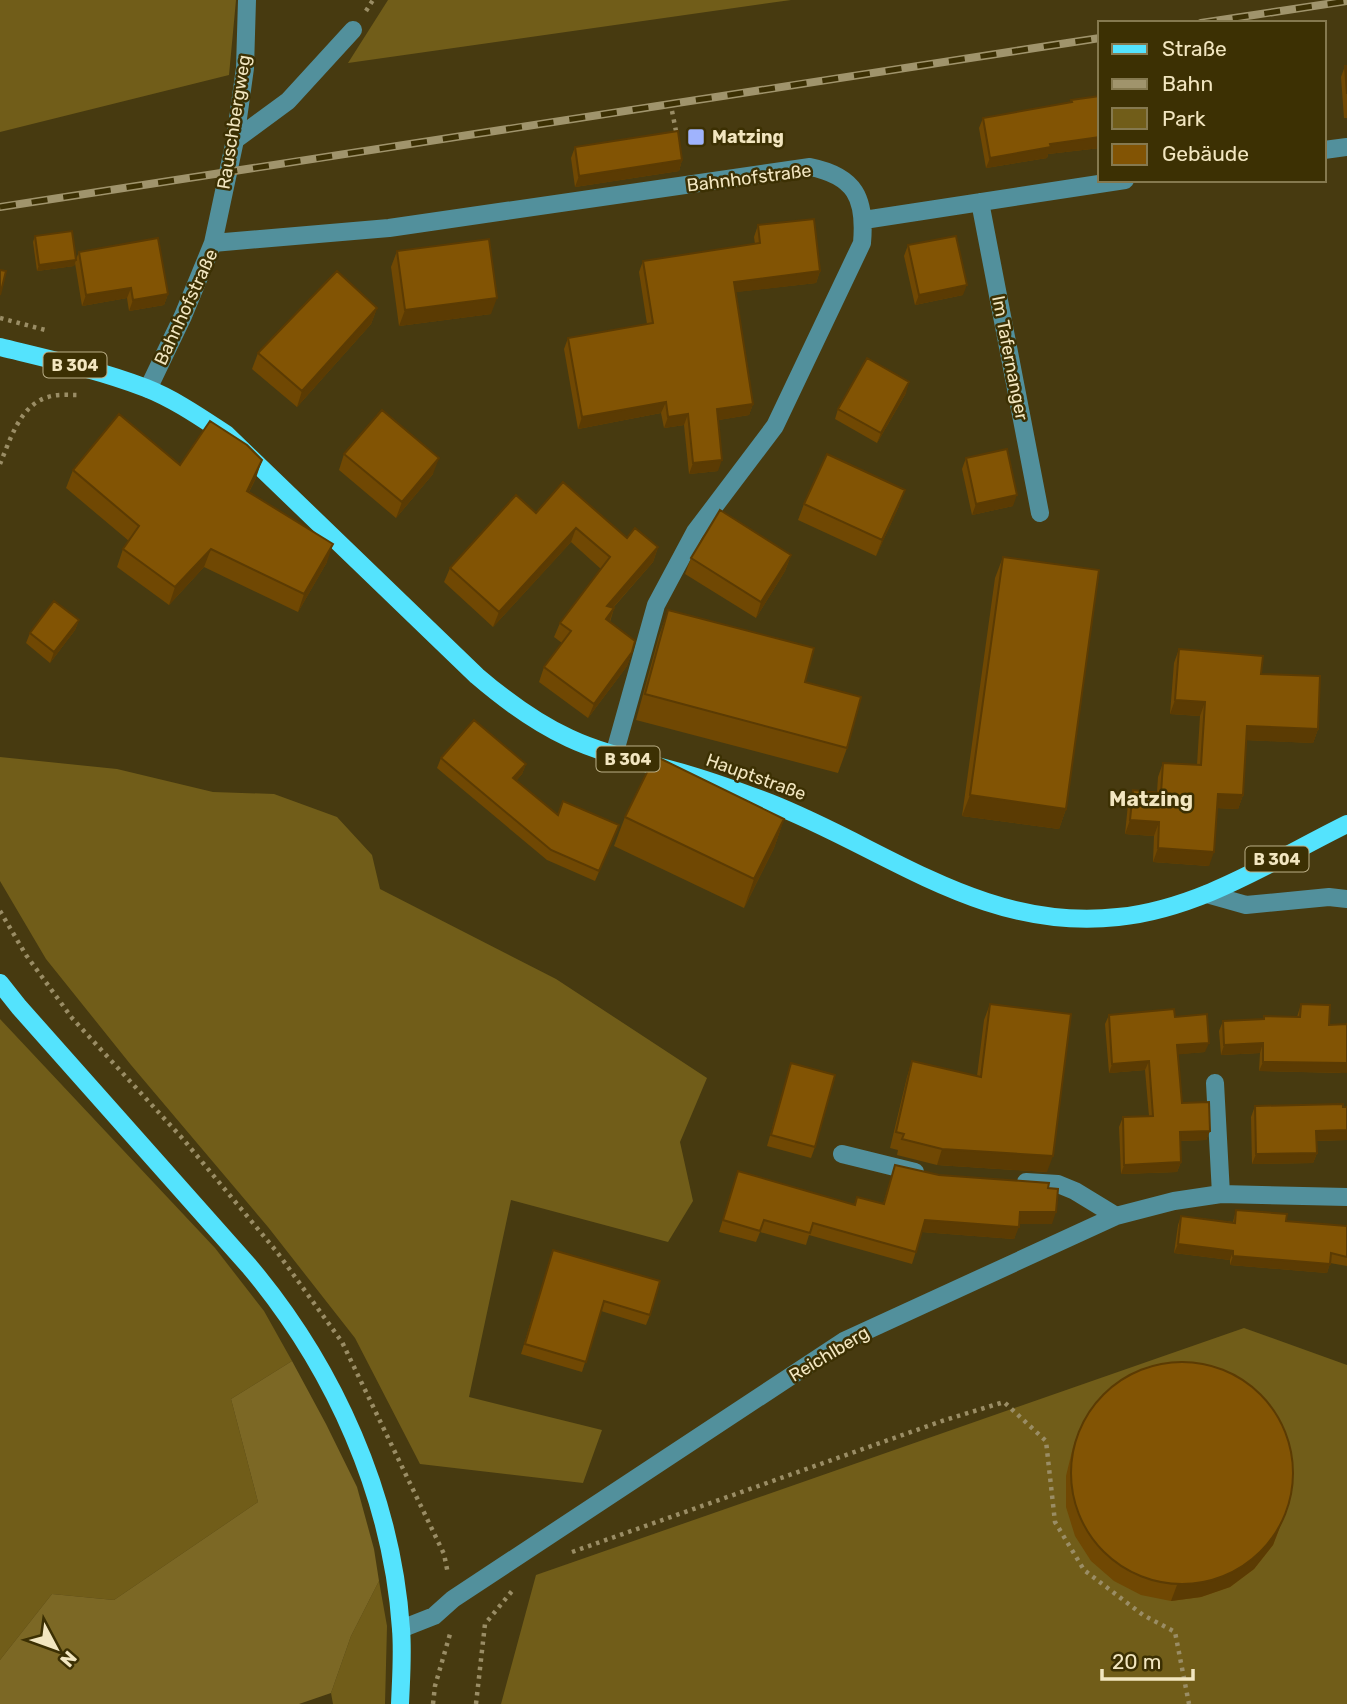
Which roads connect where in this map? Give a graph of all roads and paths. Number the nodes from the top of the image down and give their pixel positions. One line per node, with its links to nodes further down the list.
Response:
1 (247, 0): 4 (street, Rauschbergweg)
2 (354, 30): 4 (street)
3 (672, 111): 5 (path)
4 (235, 140): 11 (street, Rauschbergweg)
5 (677, 141)
6 (1347, 147): 7 (street)
7 (1326, 150)
8 (1112, 182): 9 (street)
9 (980, 202): 10 (street); 16 (street, Im Tafernanger)
10 (864, 220): 11 (street, Bahnhofstraße); 17 (street)
11 (213, 243): 14 (street, Bahnhofstraße)
12 (0, 347): 13 (main road, Hauptstraße / B 304)
13 (86, 368): 14 (main road, Hauptstraße / B 304); 15 (path)
14 (148, 389): 17 (main road, Hauptstraße / B 304)
15 (0, 464)
16 (1040, 513)
17 (614, 755): 19 (main road, Hauptstraße / B 304)
18 (1347, 824): 19 (main road, Hauptstraße / B 304)
19 (1207, 894): 20 (street)
20 (1347, 899)
21 (0, 983): 31 (main road)
22 (1215, 1083): 26 (street)
23 (842, 1154): 24 (street)
24 (935, 1176)
25 (1003, 1181): 28 (street)
26 (1221, 1194): 27 (street, Reichlberg); 28 (street, Reichlberg)
27 (1347, 1197)
28 (1116, 1216): 31 (street, Reichlberg)
29 (569, 1554): 34 (path)
30 (513, 1590): 33 (path)
31 (401, 1629): 32 (main road)
32 (400, 1704)
33 (476, 1704)
34 (1189, 1704)

